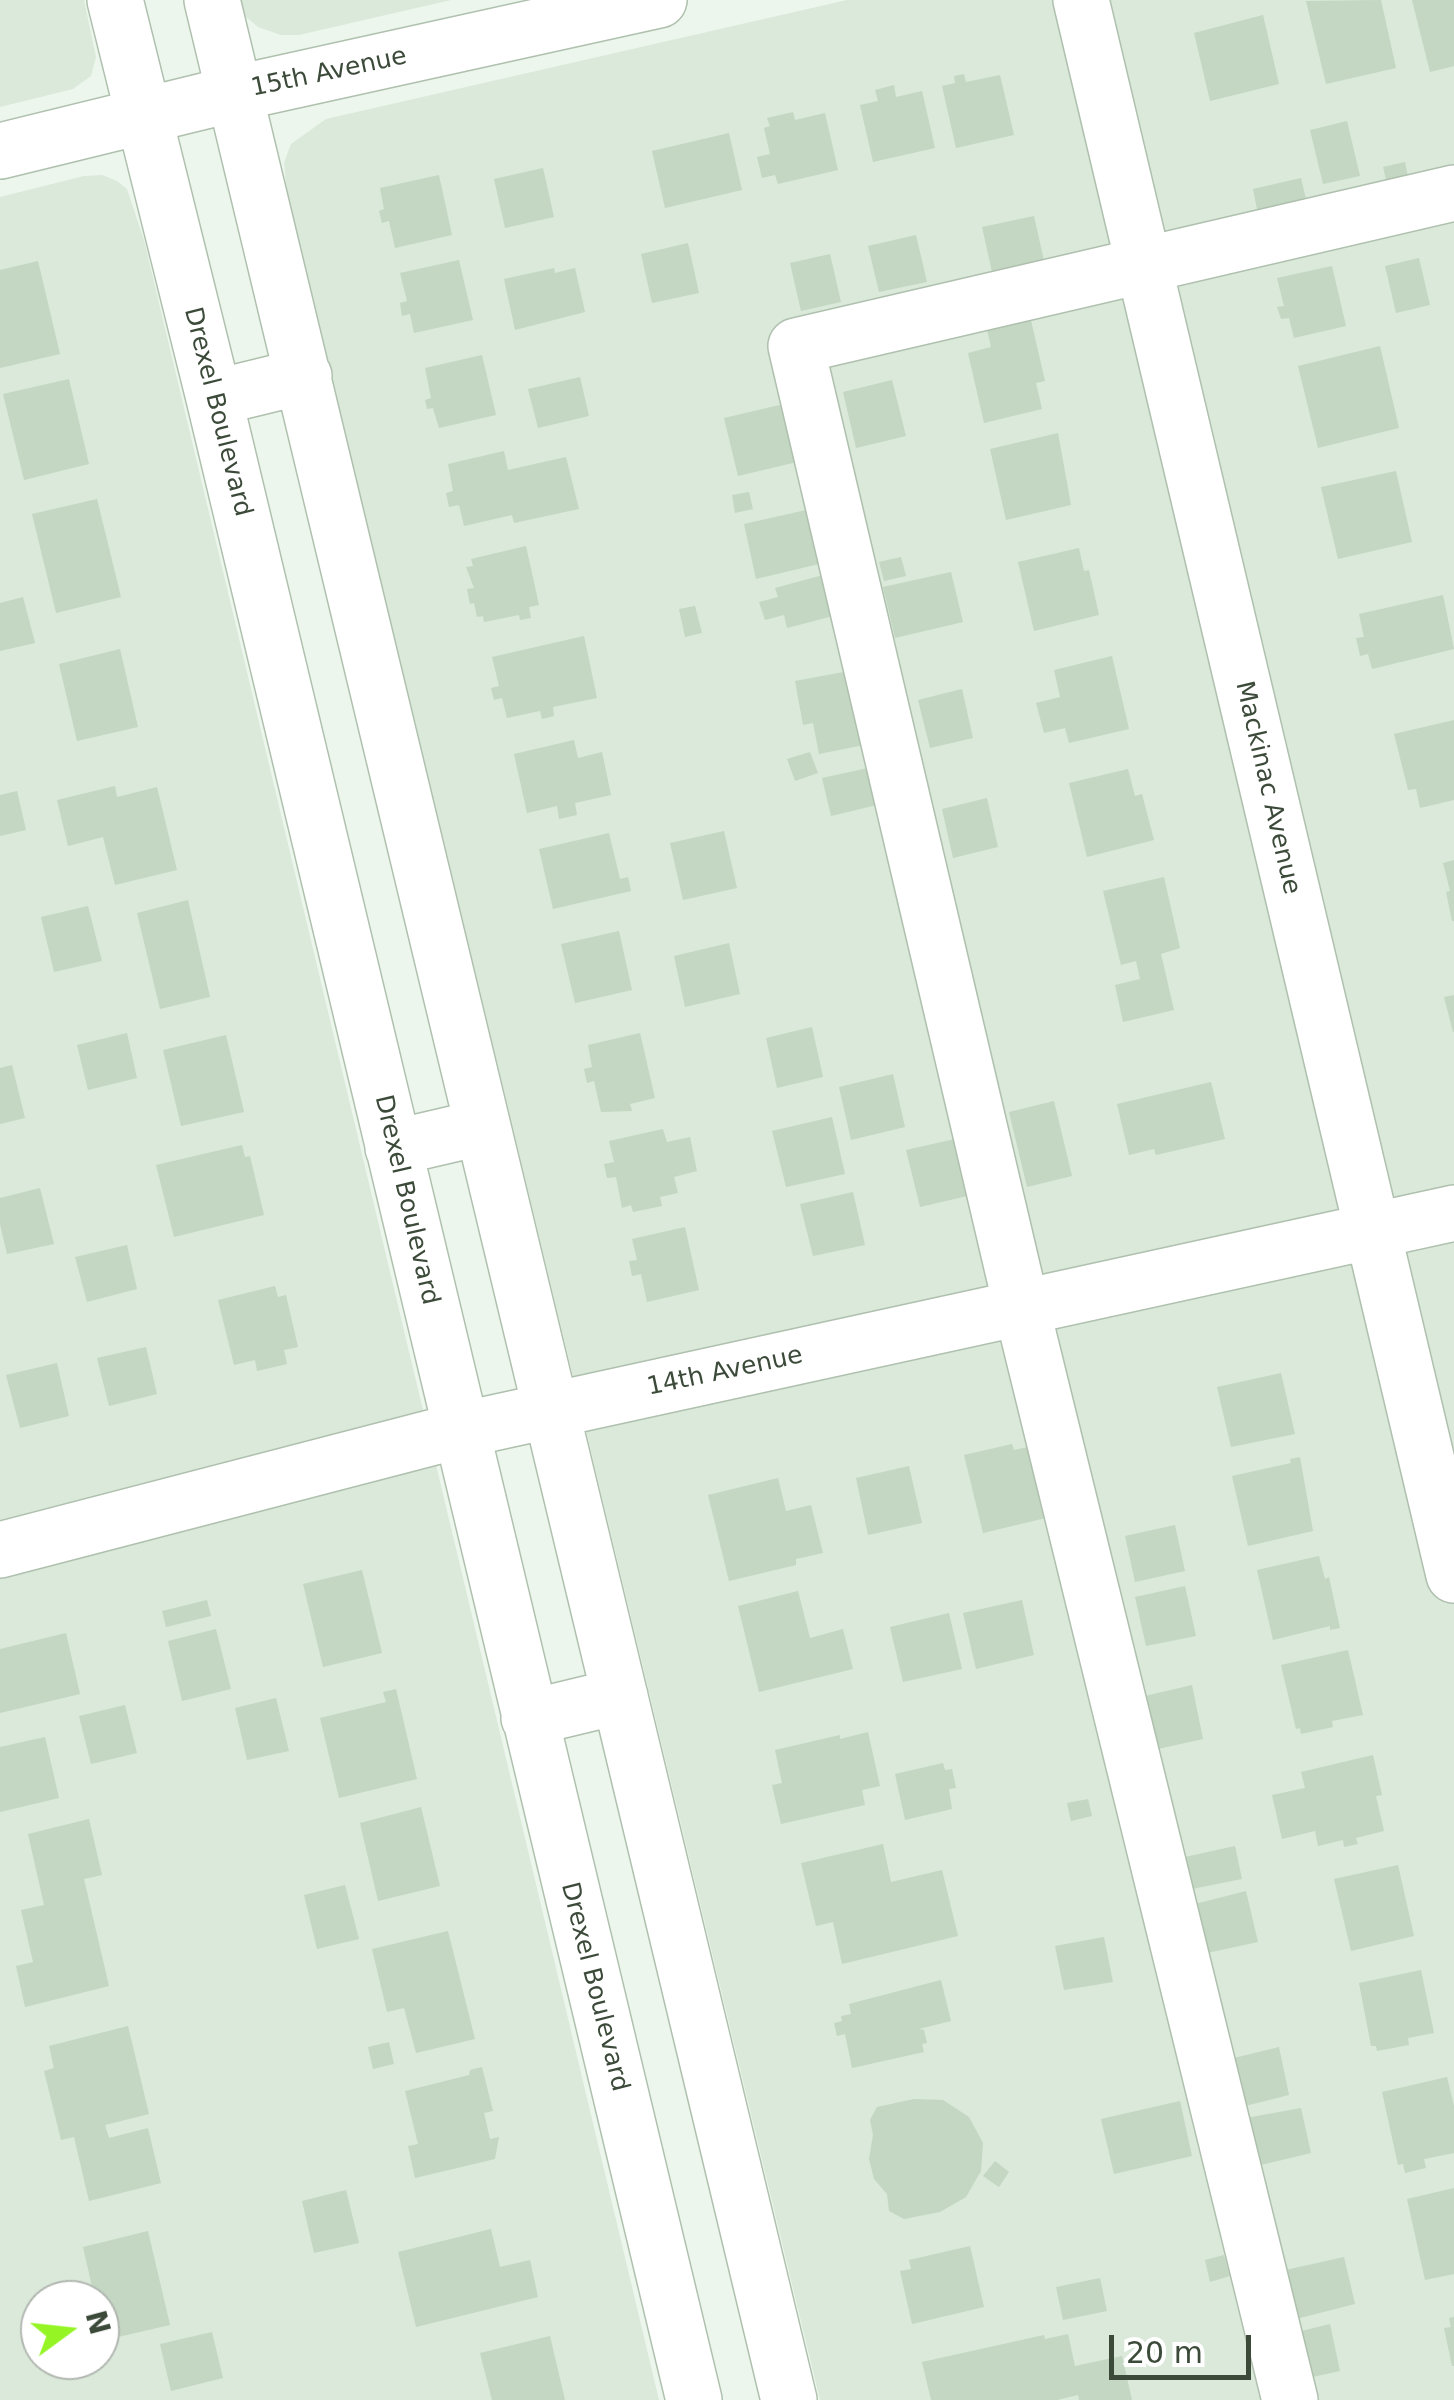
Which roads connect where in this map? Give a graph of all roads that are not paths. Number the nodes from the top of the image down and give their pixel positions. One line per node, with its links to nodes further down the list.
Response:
1 (115, 0): 6 (street, Drexel Boulevard)
2 (212, 0): 5 (street)
3 (659, 0): 5 (street, 15th Avenue)
4 (1081, 0): 9 (street, Mackinac Avenue)
5 (237, 93): 6 (street, 15th Avenue); 10 (street)
6 (145, 115): 7 (street, 15th Avenue); 11 (street, Drexel Boulevard)
7 (0, 151)
8 (1454, 193): 9 (street)
9 (1144, 264): 15 (street, Mackinac Avenue); 16 (street)
10 (304, 376): 11 (street); 12 (street)
11 (214, 398): 13 (street, Drexel Boulevard)
12 (484, 1127): 13 (street); 17 (street)
13 (394, 1148): 18 (street, Drexel Boulevard)
14 (1454, 1213): 15 (street, 14th Avenue)
15 (1372, 1231): 16 (street, 14th Avenue); 20 (street, Mackinac Avenue)
16 (1022, 1309): 17 (street, 14th Avenue); 25 (street)
17 (550, 1410): 18 (street, 14th Avenue); 21 (street)
18 (461, 1430): 19 (street, 14th Avenue); 22 (street, Drexel Boulevard)
19 (0, 1550)
20 (1454, 1575)
21 (620, 1696): 22 (street); 24 (street)
22 (529, 1718): 23 (street, Drexel Boulevard)
23 (694, 2400)
24 (789, 2400)
25 (1290, 2400)

